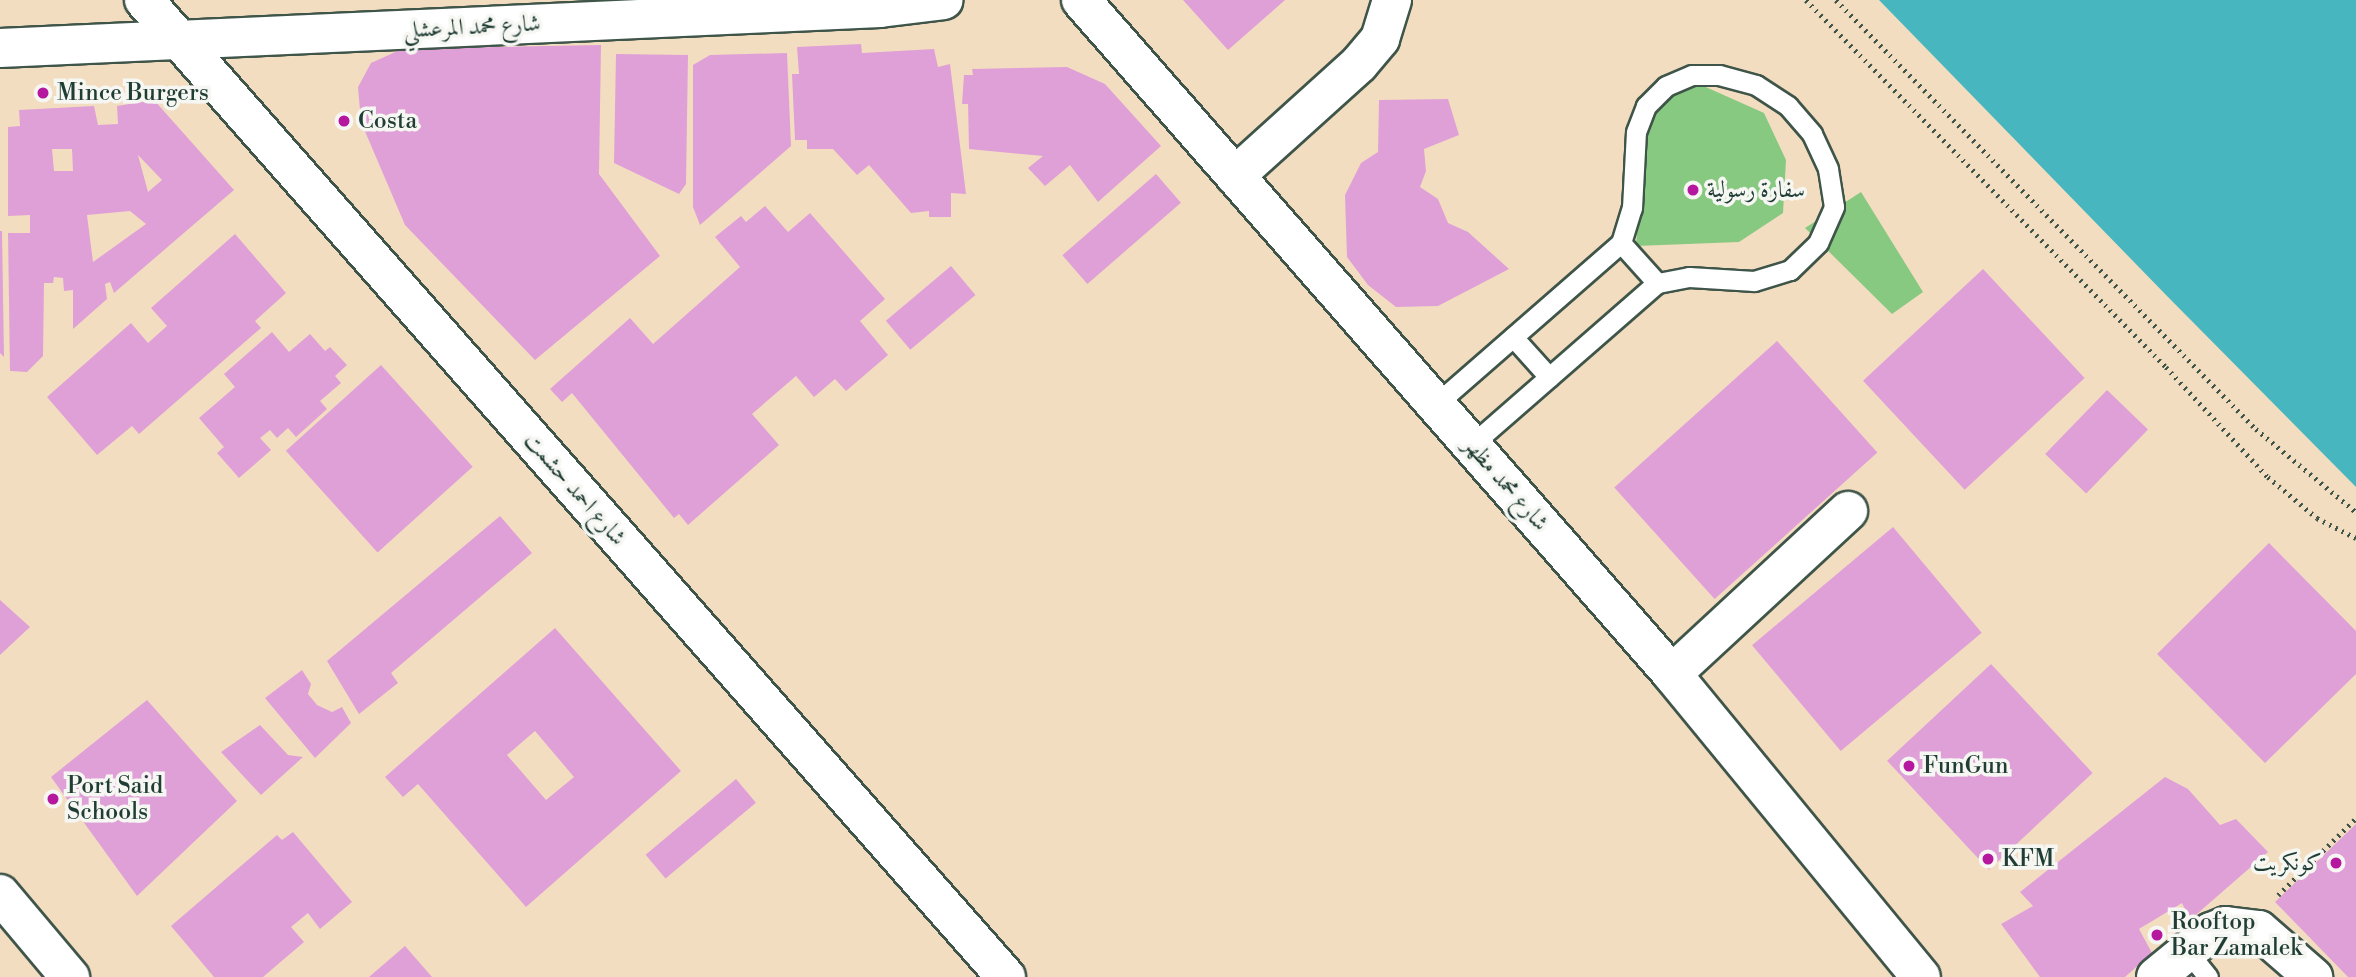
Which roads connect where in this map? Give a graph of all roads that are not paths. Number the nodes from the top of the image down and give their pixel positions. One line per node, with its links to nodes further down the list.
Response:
1 (144, 0): 6 (street, شارع احمد حشمت)
2 (944, 0): 5 (street, شارع محمد المرعشلي)
3 (1081, 0): 8 (street, شارع محمد مظهر)
4 (1392, 0): 8 (street)
5 (686, 8): 6 (street, شارع محمد المرعشلي)
6 (180, 42): 7 (street, شارع محمد المرعشلي); 20 (street, شارع احمد حشمت)
7 (0, 48)
8 (1235, 176): 13 (street, شارع محمد مظهر)
9 (1621, 243): 10 (lane); 10 (lane); 11 (lane)
10 (1657, 284): 12 (lane)
11 (1513, 337): 12 (lane); 13 (lane)
12 (1549, 377): 14 (lane)
13 (1436, 405): 14 (street, شارع محمد مظهر)
14 (1471, 445): 16 (street, شارع محمد مظهر)
15 (1848, 511): 16 (street)
16 (1672, 674): 21 (street, شارع محمد مظهر)
17 (0, 894): 19 (street)
18 (2197, 964): 22 (street); 23 (street)
19 (70, 977)
20 (1006, 977)
21 (1921, 977)
22 (2156, 977)
23 (2313, 977)

